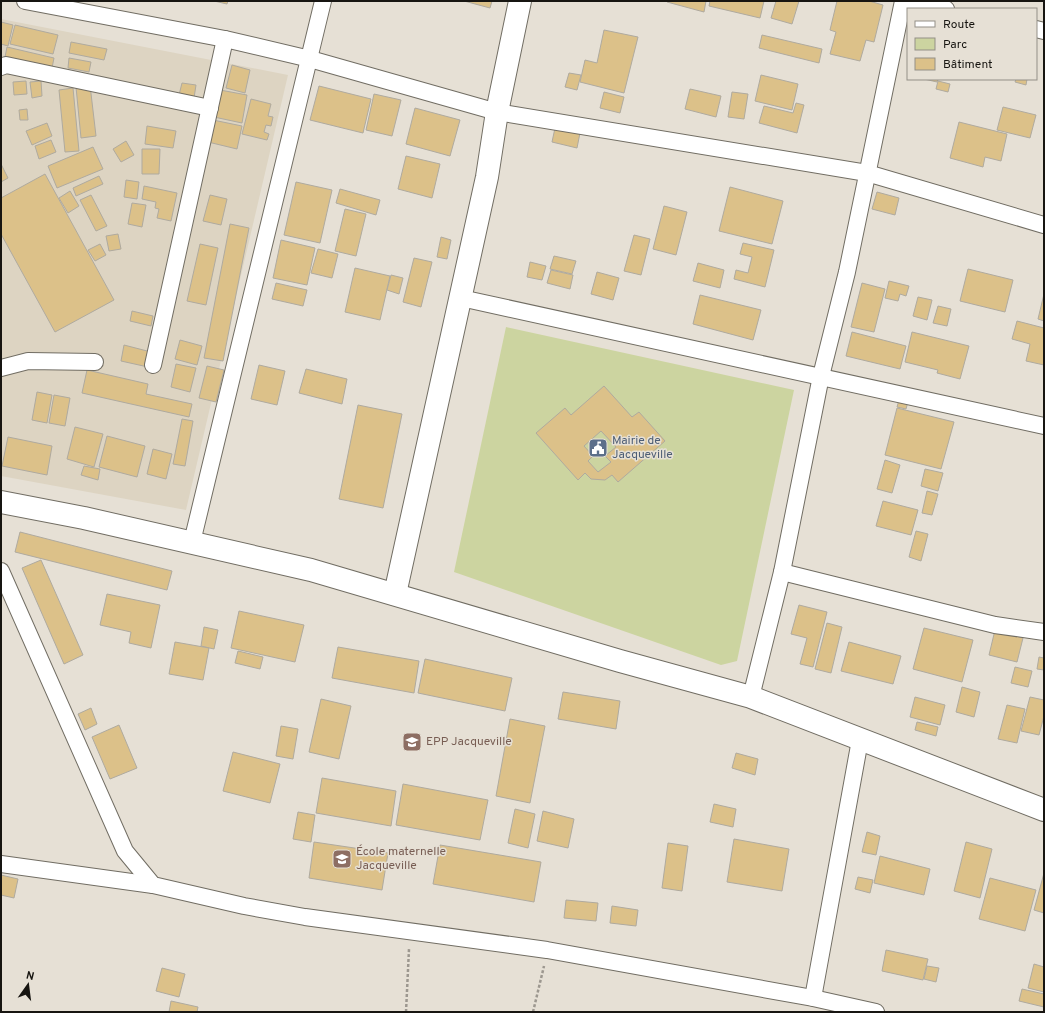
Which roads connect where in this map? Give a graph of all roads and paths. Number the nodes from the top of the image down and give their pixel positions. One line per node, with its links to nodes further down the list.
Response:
1 (24, 1): 7 (street)
2 (323, 1): 8 (street)
3 (520, 1): 11 (street)
4 (903, 1): 12 (street)
5 (910, 1): 6 (street)
6 (942, 8)
7 (225, 39): 8 (street); 10 (street)
8 (310, 59): 11 (street); 21 (street)
9 (1, 67): 10 (street)
10 (210, 108): 16 (street)
11 (497, 112): 12 (street); 14 (street)
12 (867, 173): 13 (street); 18 (street)
13 (1044, 225)
14 (461, 298): 18 (street); 24 (street)
15 (95, 362): 17 (street)
16 (153, 365)
17 (1, 368)
18 (821, 376): 19 (street); 23 (street)
19 (1044, 426)
20 (1, 502): 21 (street)
21 (192, 542): 24 (street)
22 (1, 571): 30 (street)
23 (782, 572): 25 (street); 26 (street)
24 (395, 594): 26 (street)
25 (1044, 632)
26 (751, 697): 27 (street)
27 (860, 740): 28 (street); 33 (street)
28 (1044, 810)
29 (1, 864): 30 (street)
30 (153, 885): 31 (street)
31 (409, 932): 32 (street); 34 (path)
32 (547, 950): 33 (street); 35 (path)
33 (813, 998): 36 (street)
34 (406, 1012)
35 (533, 1012)
36 (876, 1012)

